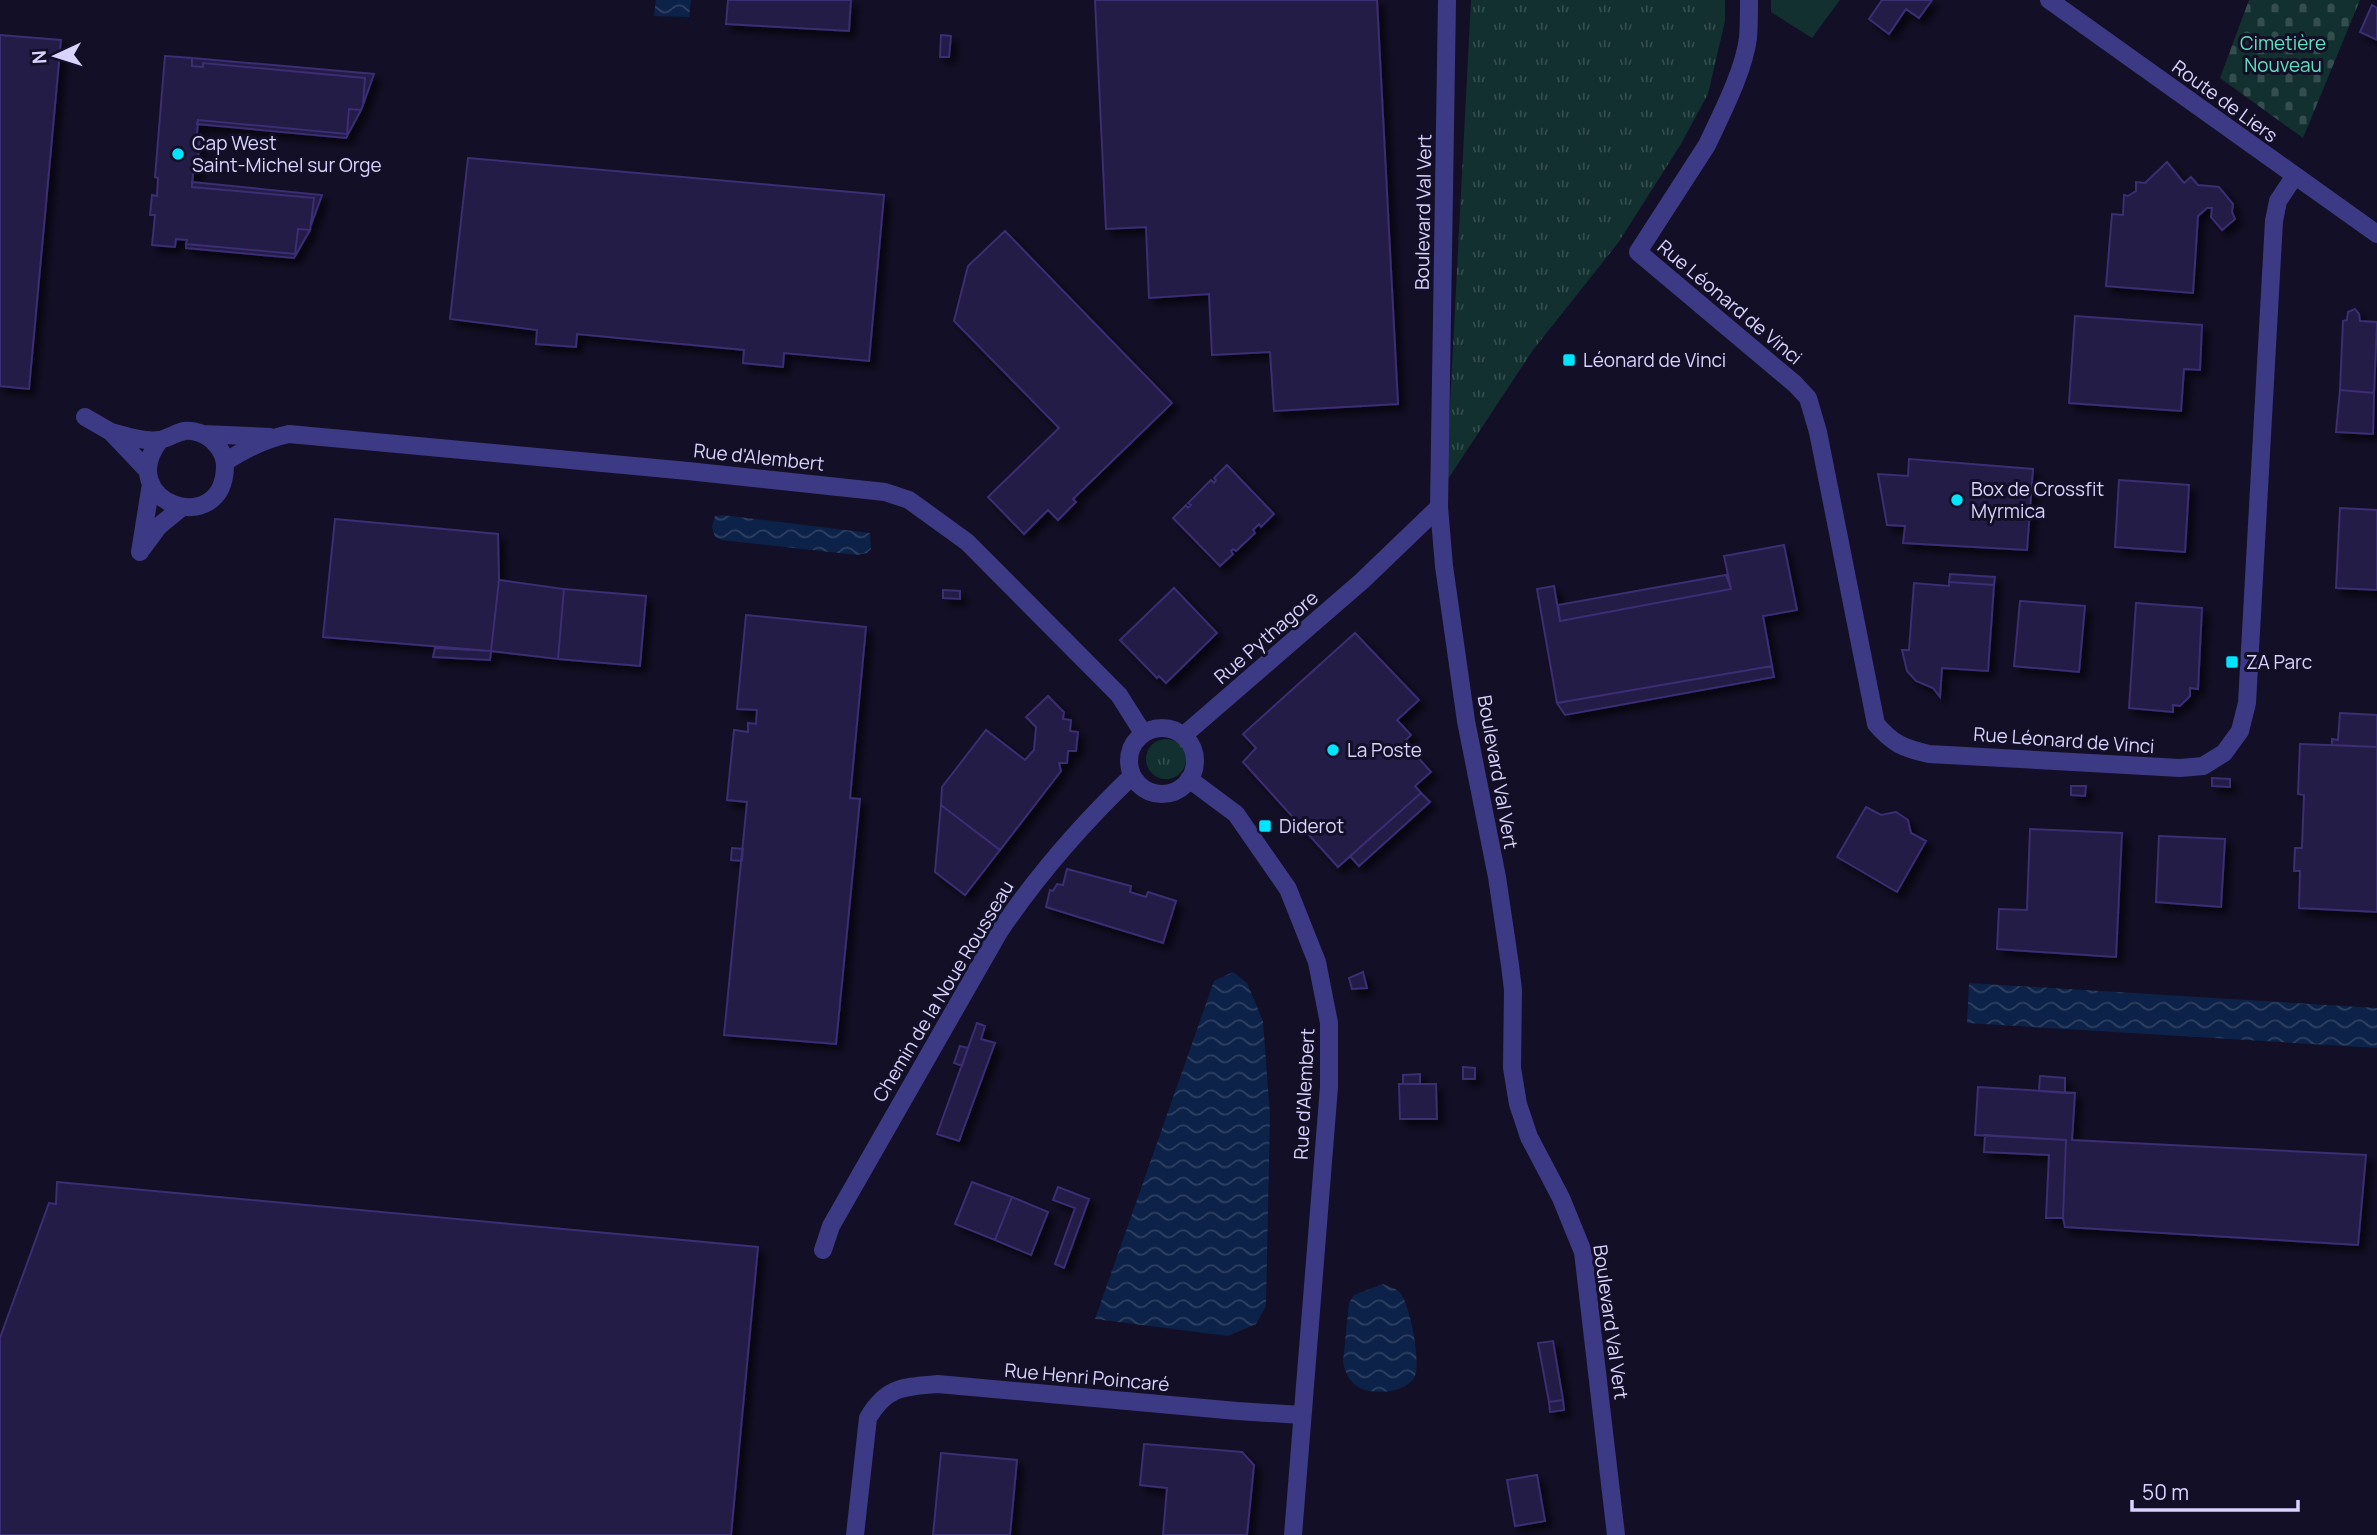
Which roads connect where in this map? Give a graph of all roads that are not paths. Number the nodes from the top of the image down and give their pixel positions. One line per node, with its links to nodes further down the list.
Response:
1 (1447, 0): 13 (street, Boulevard Val Vert)
2 (1749, 0): 4 (street, Rue Léonard de Vinci)
3 (2049, 0): 4 (street, Route de Liers)
4 (2294, 177): 5 (street, Route de Liers)
5 (2377, 234)
6 (85, 417): 7 (street, Rue d'Alembert)
7 (111, 432): 10 (street, Rue d'Alembert); 12 (street, Rue d'Alembert)
8 (203, 434): 9 (street, Rue d'Alembert); 10 (street, Rue d'Alembert); 11 (street)
9 (274, 438): 11 (street, Rue d'Alembert); 15 (street, Rue d'Alembert)
10 (160, 440): 12 (street)
11 (225, 462): 14 (street)
12 (150, 478): 14 (street, Rue d'Alembert); 14 (street)
13 (1439, 507): 16 (street, Rue Pythagore); 23 (street, Boulevard Val Vert)
14 (181, 508)
15 (1143, 733): 16 (street); 17 (street)
16 (1184, 735): 18 (street)
17 (1132, 776): 18 (street); 19 (street, Chemin de la Noue Rousseau)
18 (1189, 779): 20 (street, Rue d'Alembert)
19 (823, 1250)
20 (1301, 1415): 21 (street, Rue Henri Poincaré); 22 (street, Rue d'Alembert)
21 (855, 1535)
22 (1293, 1535)
23 (1616, 1535)

